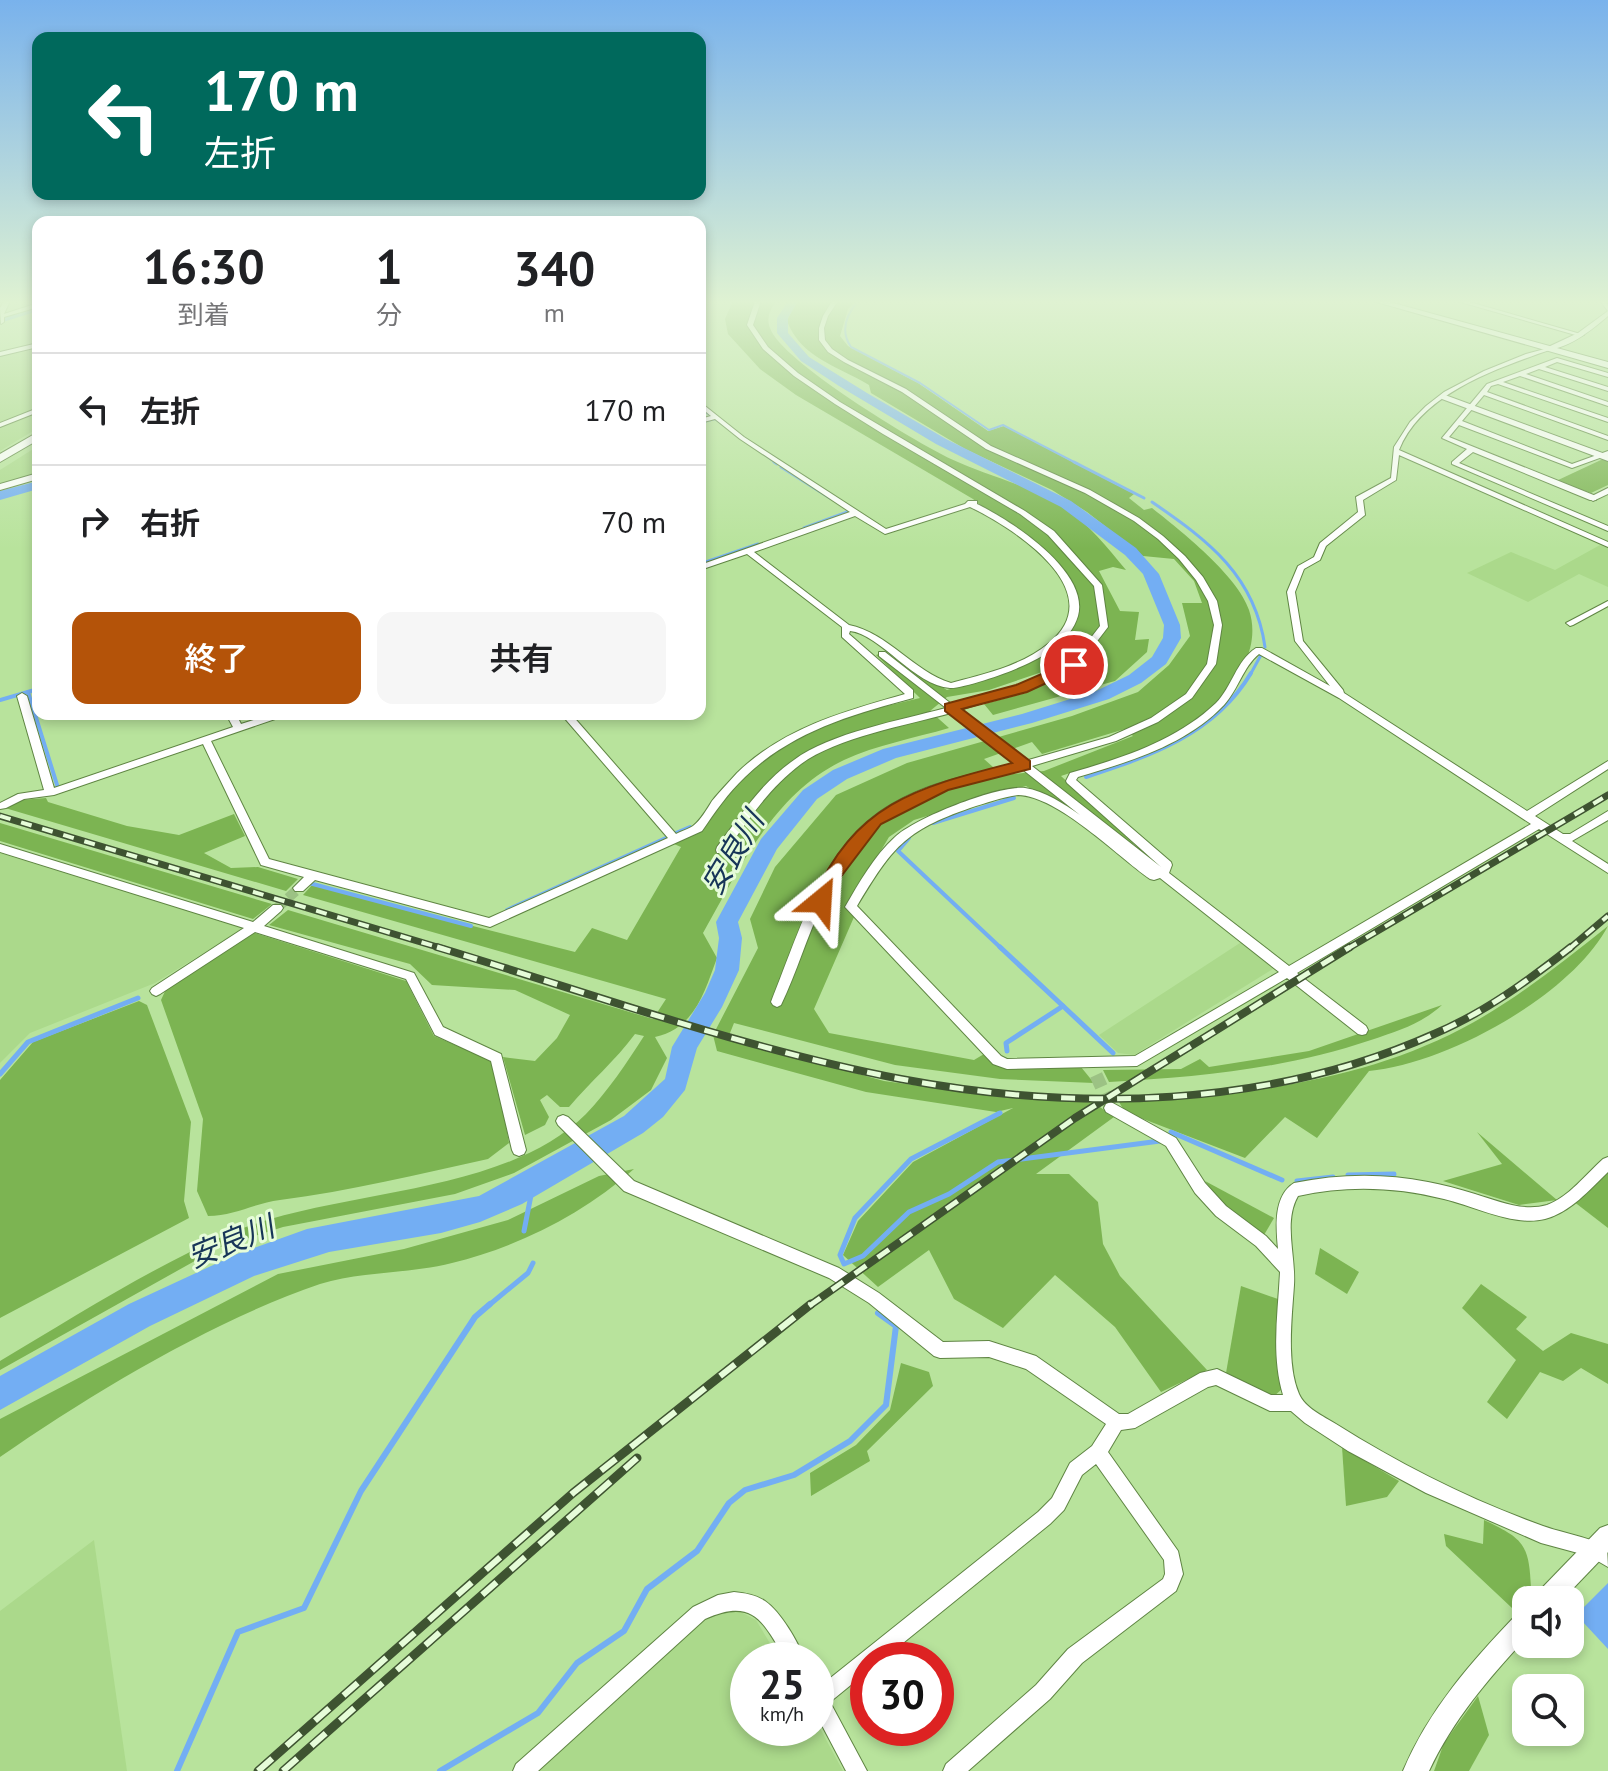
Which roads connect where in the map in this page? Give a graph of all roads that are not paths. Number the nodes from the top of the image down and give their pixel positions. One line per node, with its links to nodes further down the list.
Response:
1 (813, 384): 33 (street)
2 (892, 384): 48 (street)
3 (1460, 384): 8 (street)
4 (1496, 384): 7 (street)
5 (1503, 384): 15 (street)
6 (1548, 384): 9 (street)
7 (1484, 393): 10 (street); 18 (street)
8 (1445, 397): 10 (street); 21 (street)
9 (1608, 404)
10 (1470, 407): 16 (street); 22 (street)
11 (706, 410): 13 (street)
12 (32, 412): 17 (street)
13 (714, 418): 14 (street); 30 (street)
14 (706, 420)
15 (1608, 420)
16 (1458, 422): 20 (street); 22 (street)
17 (0, 425)
18 (1608, 438)
19 (32, 439): 23 (main road)
20 (1472, 449): 27 (street); 31 (street)
21 (1398, 452): 32 (street); 41 (street)
22 (1606, 456)
23 (0, 459)
24 (32, 478): 25 (street)
25 (0, 487)
26 (1608, 491): 27 (street)
27 (1593, 498): 29 (street)
28 (968, 503): 30 (street); 33 (street); 39 (street)
29 (1608, 504)
30 (855, 513): 35 (street)
31 (1608, 531): 32 (street)
32 (1596, 540): 34 (street)
33 (1062, 543): 42 (street)
34 (1608, 545)
35 (748, 551): 36 (street); 39 (street)
36 (706, 566)
37 (1608, 603): 38 (street)
38 (1570, 623)
39 (846, 627): 42 (street); 56 (street)
40 (22, 696): 50 (street)
41 (1342, 696): 53 (street); 60 (street)
42 (952, 709): 48 (street); 58 (street)
43 (234, 720): 46 (street)
44 (264, 720): 46 (street)
45 (571, 720): 56 (street)
46 (239, 729): 47 (street)
47 (206, 740): 50 (street); 61 (street)
48 (1022, 763): 60 (street); 67 (street)
49 (1608, 764): 53 (street)
50 (50, 793): 51 (street)
51 (2, 806)
52 (1608, 815): 55 (street)
53 (1526, 817): 54 (street)
54 (1538, 825): 55 (street); 65 (street)
55 (1563, 838): 59 (street)
56 (675, 839): 61 (street)
57 (0, 848): 64 (street)
58 (721, 850)
59 (1608, 869)
60 (1163, 873): 65 (street); 69 (street)
61 (312, 876): 62 (street)
62 (299, 888)
63 (277, 908): 64 (street)
64 (256, 926): 66 (street); 73 (street)
65 (1288, 971): 68 (street); 69 (street)
66 (156, 991)
67 (777, 1002)
68 (1362, 1030)
69 (1087, 1063): 70 (street)
70 (1096, 1075)
71 (1111, 1108): 75 (street)
72 (565, 1123): 77 (street)
73 (519, 1150)
74 (1608, 1163): 75 (street)
75 (1289, 1271): 76 (street)
76 (1295, 1403): 77 (street); 79 (street)
77 (1117, 1422): 78 (street)
78 (1098, 1452): 83 (street); 87 (street)
79 (1604, 1547): 80 (street)
80 (1561, 1586)
81 (1512, 1636): 88 (street)
82 (784, 1642): 85 (street)
83 (834, 1684)
84 (834, 1728): 86 (street)
85 (523, 1771)
86 (857, 1771)
87 (953, 1771)
88 (1416, 1771)

